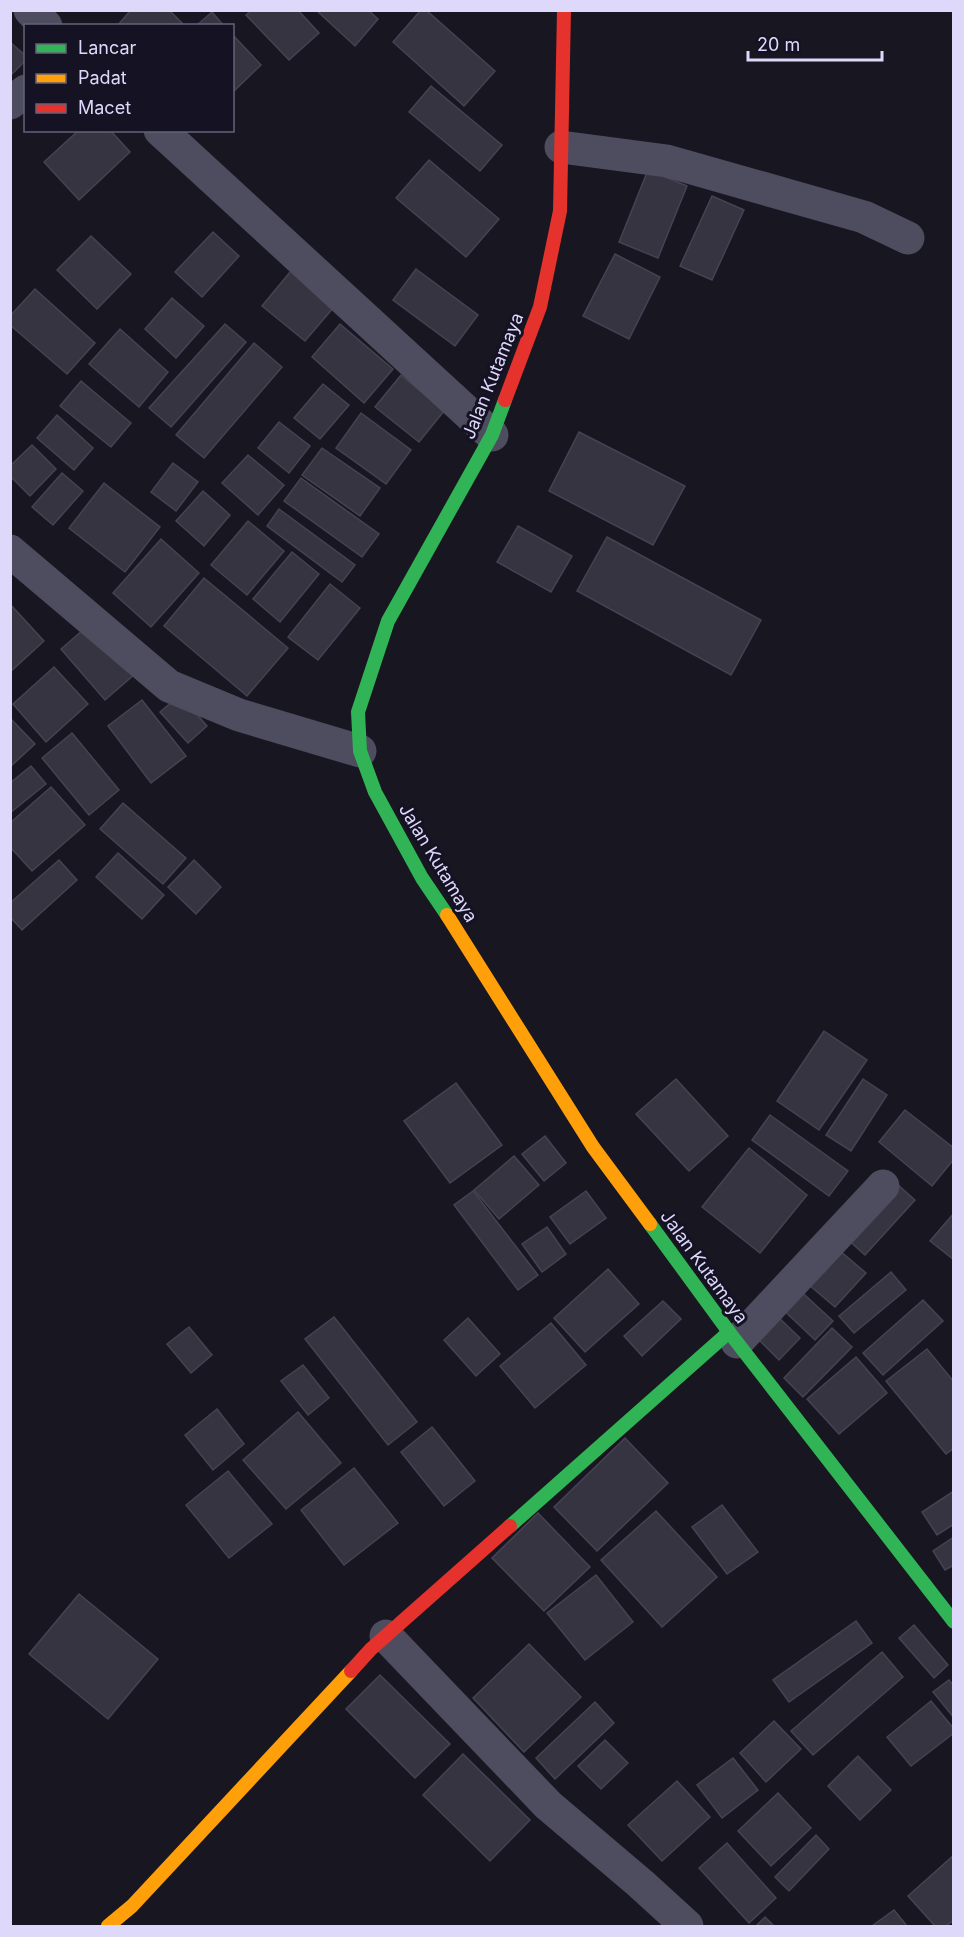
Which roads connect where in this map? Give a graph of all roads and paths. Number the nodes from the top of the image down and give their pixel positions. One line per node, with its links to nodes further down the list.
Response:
1 (30, 10): 3 (street)
2 (564, 10): 7 (main road, Jalan Kutamaya)
3 (44, 24)
4 (24, 92): 5 (street)
5 (10, 103)
6 (162, 132): 9 (street)
7 (561, 147): 8 (street); 9 (main road, Jalan Kutamaya)
8 (908, 238)
9 (492, 435): 11 (main road, Jalan Kutamaya)
10 (10, 550): 11 (street)
11 (360, 751): 13 (main road, Jalan Kutamaya)
12 (883, 1186): 13 (street)
13 (733, 1337): 14 (main road, Jalan Kutamaya); 15 (main road)
14 (954, 1622)
15 (386, 1636): 16 (main road); 17 (street)
16 (108, 1926)
17 (687, 1926)

